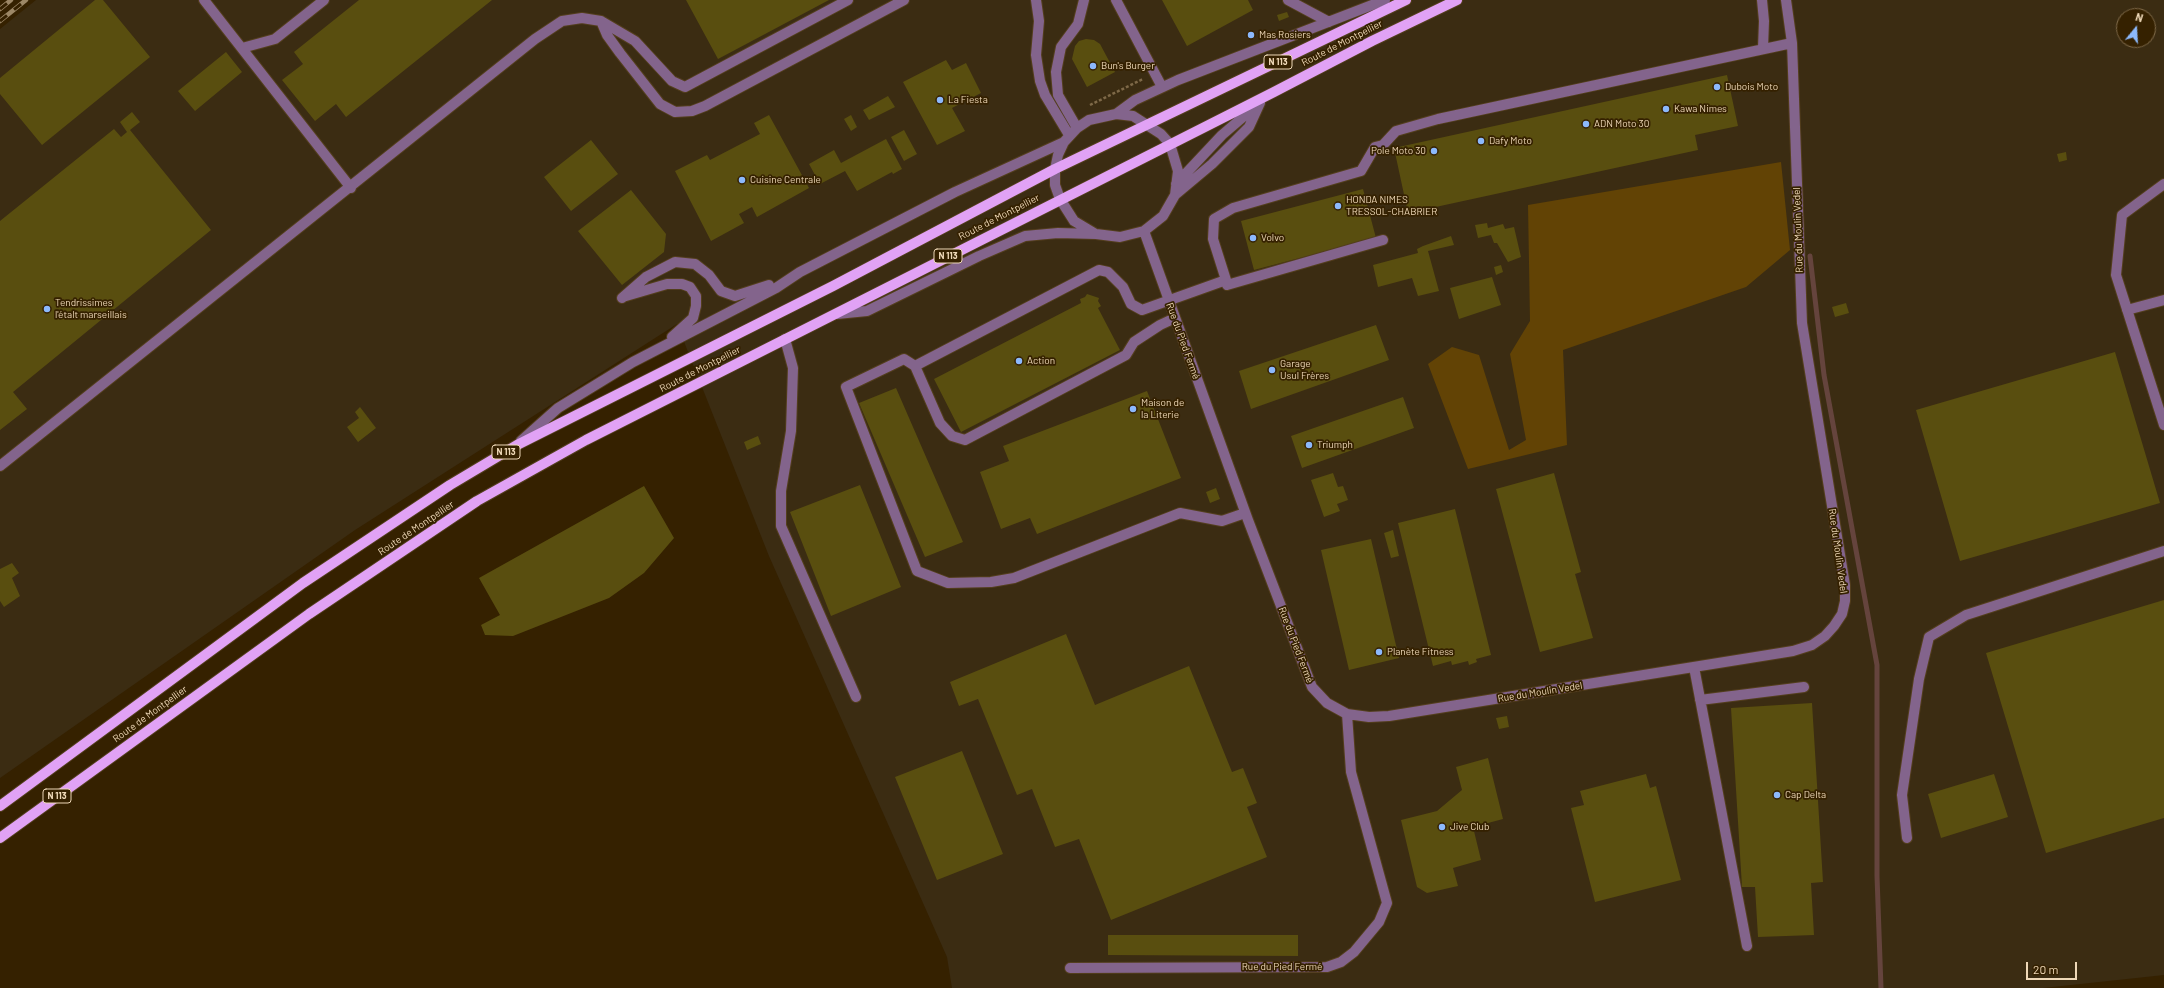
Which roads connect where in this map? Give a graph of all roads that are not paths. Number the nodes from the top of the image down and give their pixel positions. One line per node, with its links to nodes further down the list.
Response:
1 (204, 0): 17 (street)
2 (324, 0): 17 (street)
3 (848, 0): 14 (street)
4 (904, 0): 14 (street)
5 (1036, 0): 25 (street)
6 (1084, 0): 24 (street)
7 (1116, 0): 19 (street)
8 (1288, 0): 15 (street)
9 (1386, 0): 15 (street)
10 (1406, 0): 23 (main road, Route de Montpellier / N 113)
11 (1457, 0): 20 (main road, Route de Montpellier / N 113)
12 (1762, 0): 18 (street)
13 (1786, 0): 16 (street, Rue du Moulin Vedel)
14 (601, 21): 30 (street)
15 (1329, 22): 19 (street)
16 (1792, 43): 18 (street); 51 (street, Rue du Moulin Vedel)
17 (242, 48): 30 (street)
18 (1763, 48): 37 (street)
19 (1162, 87): 22 (street)
20 (1274, 92): 21 (street); 26 (main road, Route de Montpellier / N 113)
21 (1260, 104): 28 (street); 31 (street)
22 (1116, 114): 23 (street); 24 (street)
23 (1148, 124): 26 (street); 27 (main road, Route de Montpellier / N 113)
24 (1077, 128): 25 (street)
25 (1067, 139): 27 (street); 36 (street)
26 (1170, 144): 28 (street); 32 (main road, Route de Montpellier / N 113)
27 (1055, 169): 32 (street); 47 (main road, Route de Montpellier / N 113)
28 (1176, 184): 31 (street)
29 (2164, 184): 40 (street)
30 (351, 188): 48 (street)
31 (1175, 195): 33 (street)
32 (1060, 199): 34 (street); 41 (main road, Route de Montpellier / N 113)
33 (1144, 231): 34 (street); 38 (street, Rue du Pied Fermé)
34 (1096, 234): 41 (street)
35 (1383, 240): 37 (street)
36 (800, 272): 44 (street); 44 (street)
37 (1226, 280): 38 (street)
38 (1169, 300): 42 (street, Rue du Pied Fermé); 45 (street)
39 (2164, 300): 40 (street)
40 (2127, 310): 46 (street)
41 (836, 314): 43 (main road, Route de Montpellier / N 113)
42 (1175, 318): 45 (street); 49 (street, Rue du Pied Fermé)
43 (786, 339): 53 (street); 57 (main road, Route de Montpellier / N 113)
44 (664, 345): 47 (street)
45 (915, 366): 49 (street)
46 (2164, 424)
47 (517, 445): 56 (main road, Route de Montpellier / N 113)
48 (0, 466)
49 (1245, 513): 55 (street, Rue du Pied Fermé)
50 (2164, 552): 58 (street)
51 (1694, 667): 54 (street); 55 (street, Rue du Moulin Vedel)
52 (1804, 687): 54 (street)
53 (856, 697)
54 (1700, 700): 59 (street)
55 (1347, 714): 60 (street, Rue du Pied Fermé)
56 (0, 806)
57 (0, 838)
58 (1907, 838)
59 (1747, 946)
60 (1070, 968)

